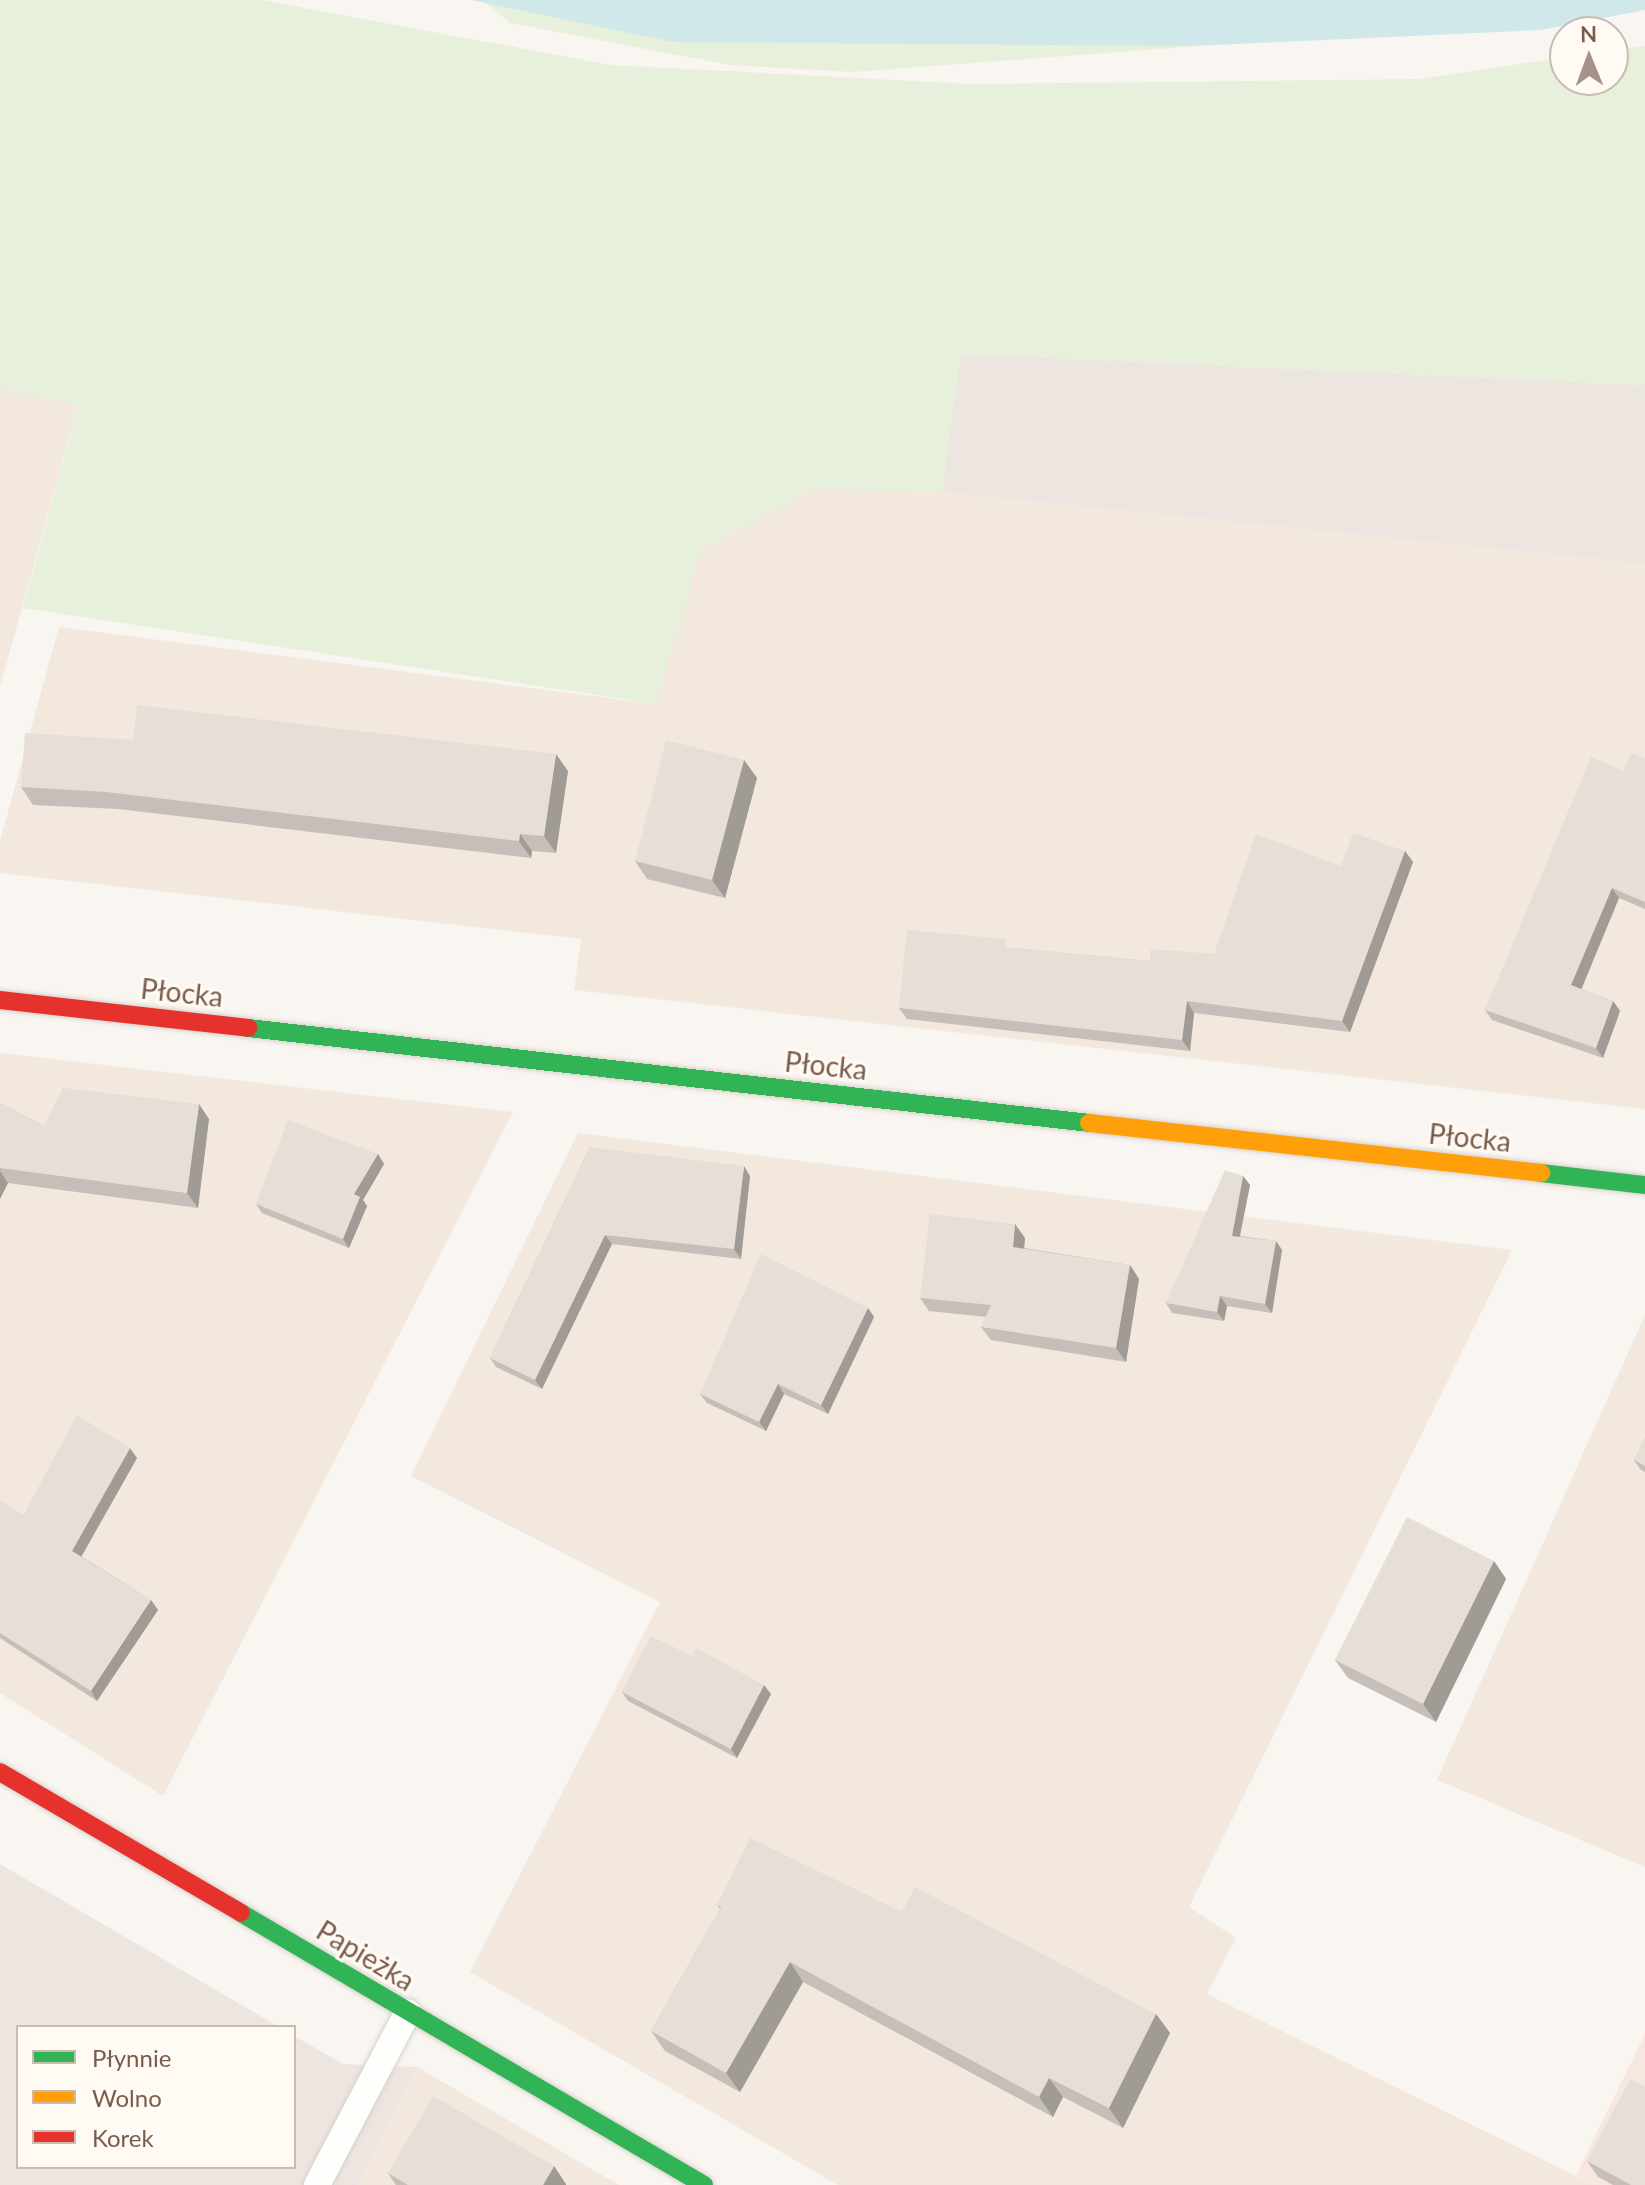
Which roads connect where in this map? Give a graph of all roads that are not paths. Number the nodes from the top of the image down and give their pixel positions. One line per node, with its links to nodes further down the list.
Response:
1 (0, 1000): 2 (street, Płocka)
2 (1645, 1185)
3 (0, 1772): 4 (street, Papieżka)
4 (408, 2012): 5 (lane); 6 (street, Papieżka)
5 (317, 2185)
6 (704, 2185)

